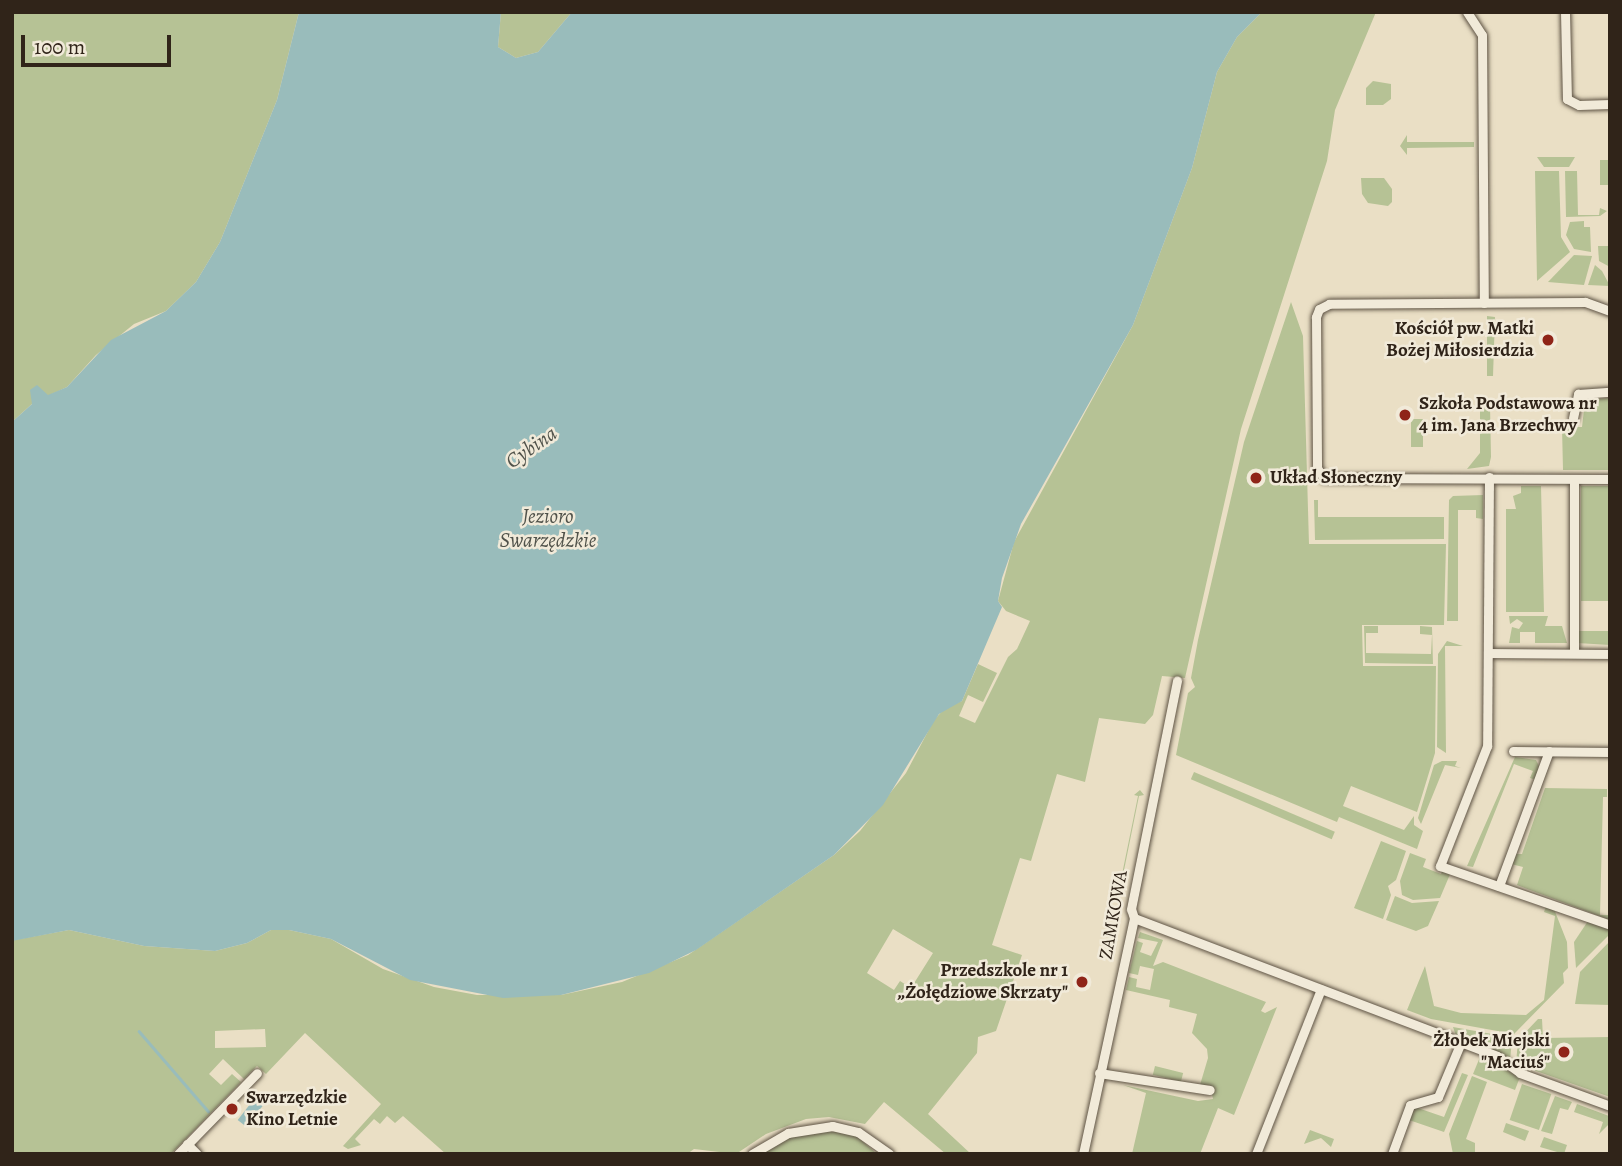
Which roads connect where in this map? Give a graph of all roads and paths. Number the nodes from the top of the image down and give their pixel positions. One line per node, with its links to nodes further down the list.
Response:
1 (1466, 12): 4 (street)
2 (1565, 12): 3 (street)
3 (1610, 104)
4 (1484, 303): 5 (street); 8 (street)
5 (1610, 311)
6 (1610, 392): 7 (street)
7 (1573, 418)
8 (1489, 477): 9 (street); 11 (street)
9 (1574, 479): 10 (street); 12 (street)
10 (1610, 479)
11 (1489, 653): 12 (street); 18 (street)
12 (1574, 653): 13 (street)
13 (1610, 654)
14 (1177, 681): 19 (street, ZAMKOWA)
15 (1513, 751): 16 (street)
16 (1549, 751): 17 (street); 18 (street)
17 (1610, 752)
18 (1499, 886): 20 (street)
19 (1133, 914): 21 (street); 24 (street, ZAMKOWA)
20 (1610, 925)
21 (1321, 989): 22 (street); 33 (street)
22 (1461, 1042): 26 (street); 34 (street)
23 (257, 1073): 27 (street)
24 (1099, 1073): 25 (street); 32 (street, ZAMKOWA)
25 (1210, 1090)
26 (1610, 1106)
27 (187, 1144): 28 (street); 29 (street)
28 (178, 1154)
29 (197, 1154)
30 (751, 1154): 31 (street)
31 (889, 1154)
32 (1083, 1154)
33 (1256, 1154)
34 (1392, 1154)

